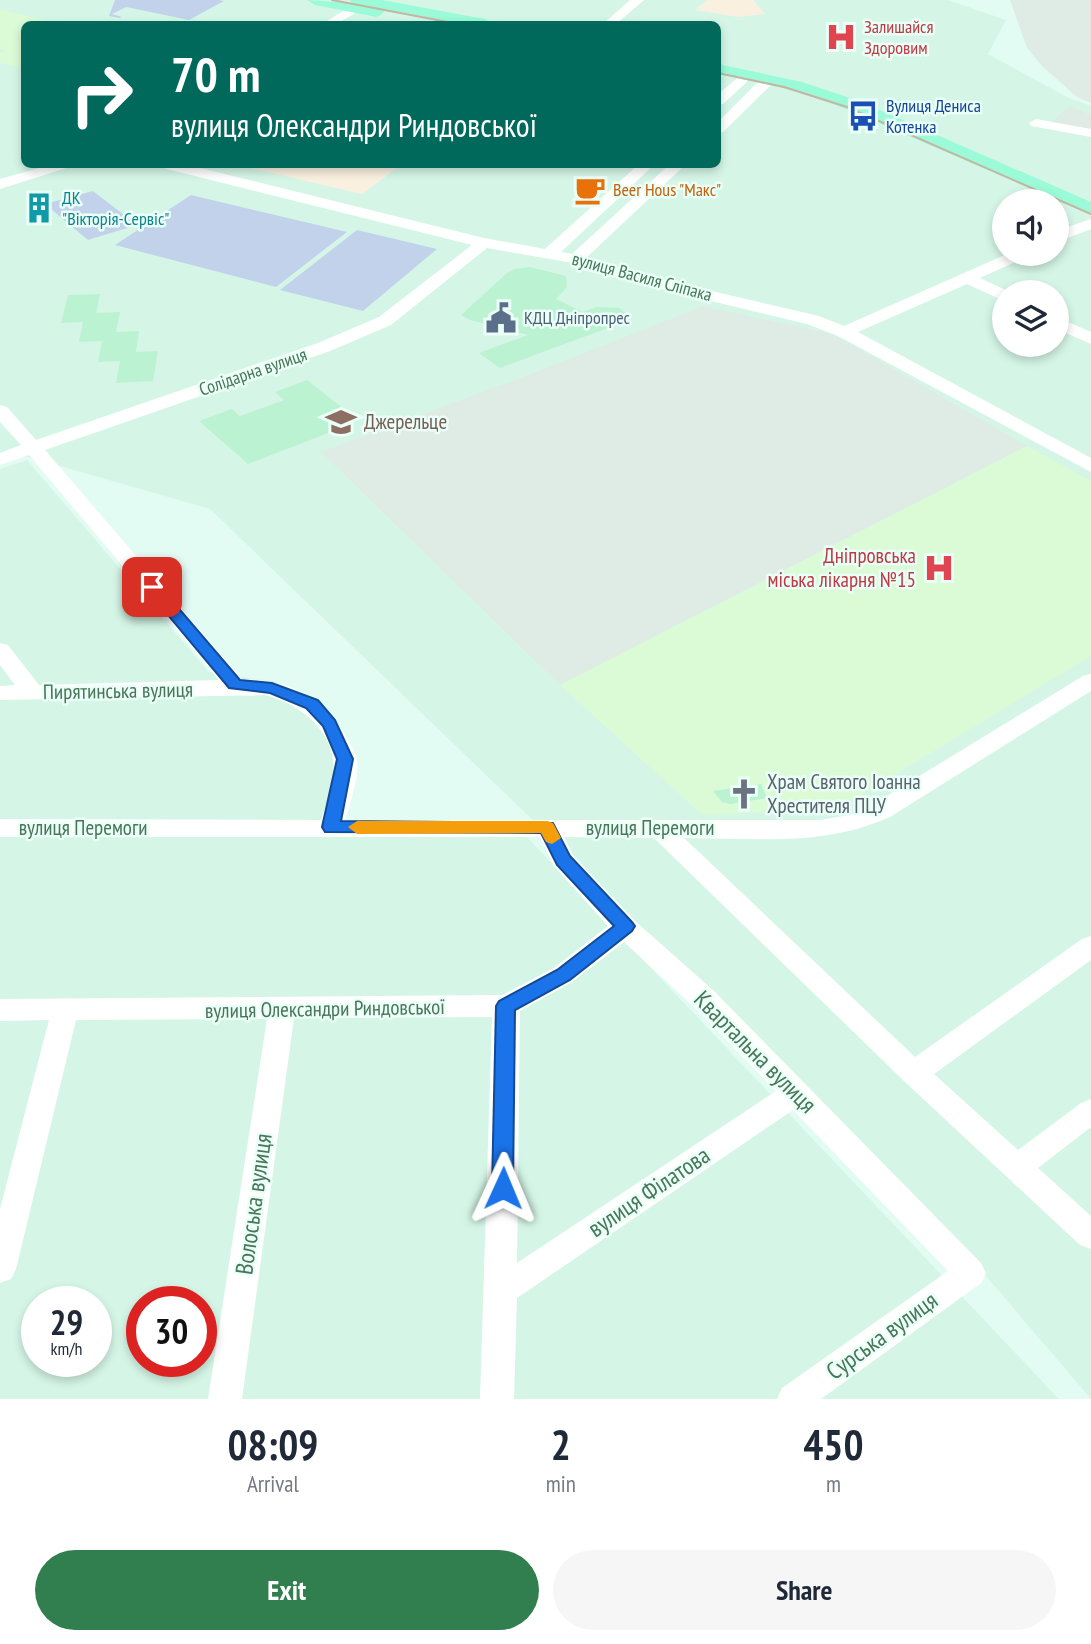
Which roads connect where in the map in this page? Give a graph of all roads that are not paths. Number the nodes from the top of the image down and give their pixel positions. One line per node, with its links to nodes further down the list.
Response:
1 (315, 0): 3 (main road)
2 (638, 0): 7 (street)
3 (363, 2): 4 (street); 5 (main road); 6 (main road)
4 (333, 21)
5 (430, 21)
6 (468, 21)
7 (613, 21)
8 (721, 70): 10 (main road)
9 (721, 79): 10 (main road)
10 (742, 79): 11 (main road); 12 (street)
11 (764, 83): 14 (street); 22 (main road); 23 (main road)
12 (721, 99)
13 (1036, 123): 15 (street)
14 (721, 125)
15 (1091, 133)
16 (57, 168): 21 (street)
17 (180, 168): 27 (street, вулиця Василя Сліпака)
18 (644, 168): 28 (street)
19 (675, 168): 29 (street)
20 (0, 170): 21 (street)
21 (6, 182)
22 (1017, 189)
23 (1091, 209)
24 (1069, 213): 25 (main road)
25 (1091, 223): 26 (street)
26 (1069, 232)
27 (484, 243): 28 (street, вулиця Василя Сліпака); 37 (street, Солідарна вулиця)
28 (549, 254): 29 (street, вулиця Василя Сліпака)
29 (576, 259): 34 (street, вулиця Василя Сліпака)
30 (994, 266): 31 (street)
31 (968, 278): 32 (street); 34 (street)
32 (992, 290)
33 (1069, 328): 35 (street)
34 (844, 332): 39 (street, вулиця Василя Сліпака)
35 (1091, 339)
36 (0, 411): 37 (street)
37 (32, 448): 38 (street, Солідарна вулиця); 42 (street)
38 (0, 460)
39 (1091, 466)
40 (0, 650): 44 (street)
41 (1091, 681): 48 (street, вулиця Перемоги)
42 (235, 685): 44 (street, Пирятинська вулиця); 45 (street)
43 (0, 693): 44 (street, Пирятинська вулиця)
44 (33, 693)
45 (331, 827): 46 (street, вулиця Перемоги); 47 (street, вулиця Перемоги)
46 (547, 827): 48 (street, вулиця Перемоги); 49 (street, Квартальна вулиця)
47 (0, 828)
48 (659, 828): 55 (street)
49 (625, 926): 51 (street, вулиця Олександри Риндовської); 56 (street, Квартальна вулиця)
50 (1091, 946): 55 (street)
51 (506, 1006): 54 (street, вулиця Олександри Риндовської); 62 (street)
52 (0, 1010): 53 (street, вулиця Олександри Риндовської)
53 (65, 1010): 54 (street, вулиця Олександри Риндовської); 60 (street)
54 (282, 1010): 63 (street, Волоська вулиця)
55 (914, 1073): 58 (street)
56 (796, 1093): 61 (street, Квартальна вулиця); 62 (street, вулиця Філатова)
57 (1091, 1111): 58 (street)
58 (1018, 1167): 59 (street)
59 (1091, 1235)
60 (0, 1269)
61 (970, 1273): 65 (street, Сурська вулиця)
62 (502, 1292): 64 (street)
63 (225, 1399)
64 (496, 1399)
65 (794, 1399)

